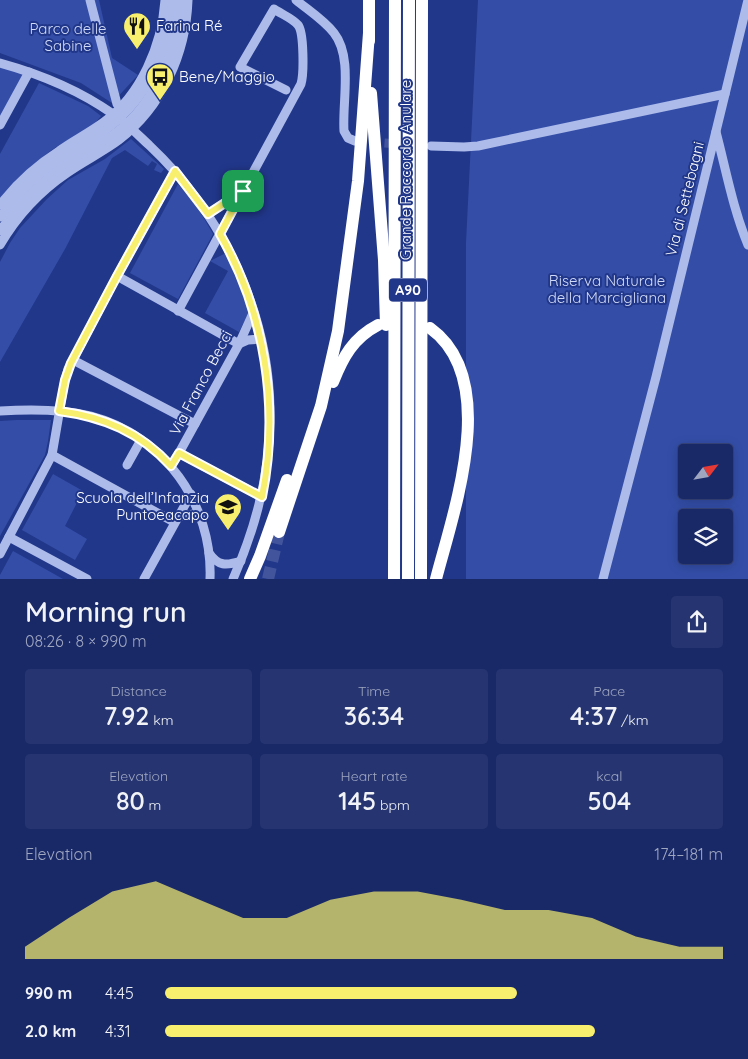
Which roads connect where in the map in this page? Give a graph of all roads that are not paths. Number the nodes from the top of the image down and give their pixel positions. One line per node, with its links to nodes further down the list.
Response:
1 (90, 0): 18 (street)
2 (165, 0): 13 (street)
3 (172, 0): 13 (street)
4 (180, 0): 13 (street)
5 (188, 0): 13 (street)
6 (296, 0): 22 (street)
7 (369, 0): 12 (highway)
8 (395, 0): 58 (highway, Grande Raccordo Anulare / A90)
9 (409, 0): 75 (highway, Grande Raccordo Anulare / A90)
10 (422, 0): 76 (highway, Grande Raccordo Anulare)
11 (748, 0): 17 (street, Via di Settebagni)
12 (369, 34): 40 (highway); 58 (highway)
13 (168, 47): 19 (street); 19 (street)
14 (0, 64): 15 (street)
15 (29, 72): 19 (street); 20 (street)
16 (286, 90): 30 (street)
17 (725, 94): 21 (street, Via di Settebagni); 23 (street)
18 (117, 104)
19 (123, 121): 24 (street); 27 (street); 28 (street); 29 (street)
20 (0, 125)
21 (716, 132): 25 (street, Via di Settebagni); 26 (street)
22 (355, 141)
23 (431, 146)
24 (47, 159): 28 (street); 31 (street)
25 (708, 163): 26 (street); 79 (street, Via di Settebagni)
26 (725, 166): 37 (street)
27 (175, 171): 32 (street); 41 (street)
28 (46, 174): 29 (street); 33 (street); 34 (street)
29 (60, 178): 36 (street)
30 (243, 191): 32 (street); 35 (street)
31 (0, 205)
32 (208, 214): 35 (street)
33 (0, 217)
34 (0, 231)
35 (220, 234): 38 (street); 39 (street)
36 (0, 245)
37 (748, 245)
38 (228, 247): 39 (street); 43 (street)
39 (207, 257): 42 (street)
40 (346, 271): 55 (highway); 73 (highway)
41 (117, 276): 42 (street); 48 (street)
42 (178, 311): 47 (street)
43 (254, 312): 46 (street); 47 (street, Via Franco Becci)
44 (378, 325): 55 (highway)
45 (430, 328): 61 (highway)
46 (261, 339): 47 (street); 60 (street)
47 (239, 344): 51 (street, Via Franco Becci)
48 (73, 360): 50 (street); 51 (street)
49 (0, 411): 50 (street)
50 (59, 411): 52 (street); 54 (street)
51 (195, 424): 53 (street, Via Franco Becci)
52 (141, 440): 56 (street); 57 (street)
53 (179, 453): 57 (street, Via Franco Becci); 60 (street)
54 (52, 455): 63 (street); 65 (street)
55 (303, 461): 64 (highway)
56 (127, 465)
57 (171, 466): 59 (street)
58 (394, 487): 74 (highway, Grande Raccordo Anulare / A90)
59 (190, 494): 62 (street); 63 (street)
60 (262, 497): 68 (street)
61 (454, 510): 77 (highway); 78 (highway)
62 (199, 513): 63 (street); 66 (street)
63 (176, 520): 70 (street)
64 (279, 532)
65 (9, 537): 67 (street); 69 (street)
66 (209, 553): 68 (street); 71 (street)
67 (0, 554)
68 (241, 561): 72 (street)
69 (87, 579)
70 (144, 579)
71 (210, 579)
72 (233, 579)
73 (250, 579)
74 (394, 579)
75 (408, 579)
76 (421, 579)
77 (436, 579)
78 (444, 579)
79 (604, 579)

